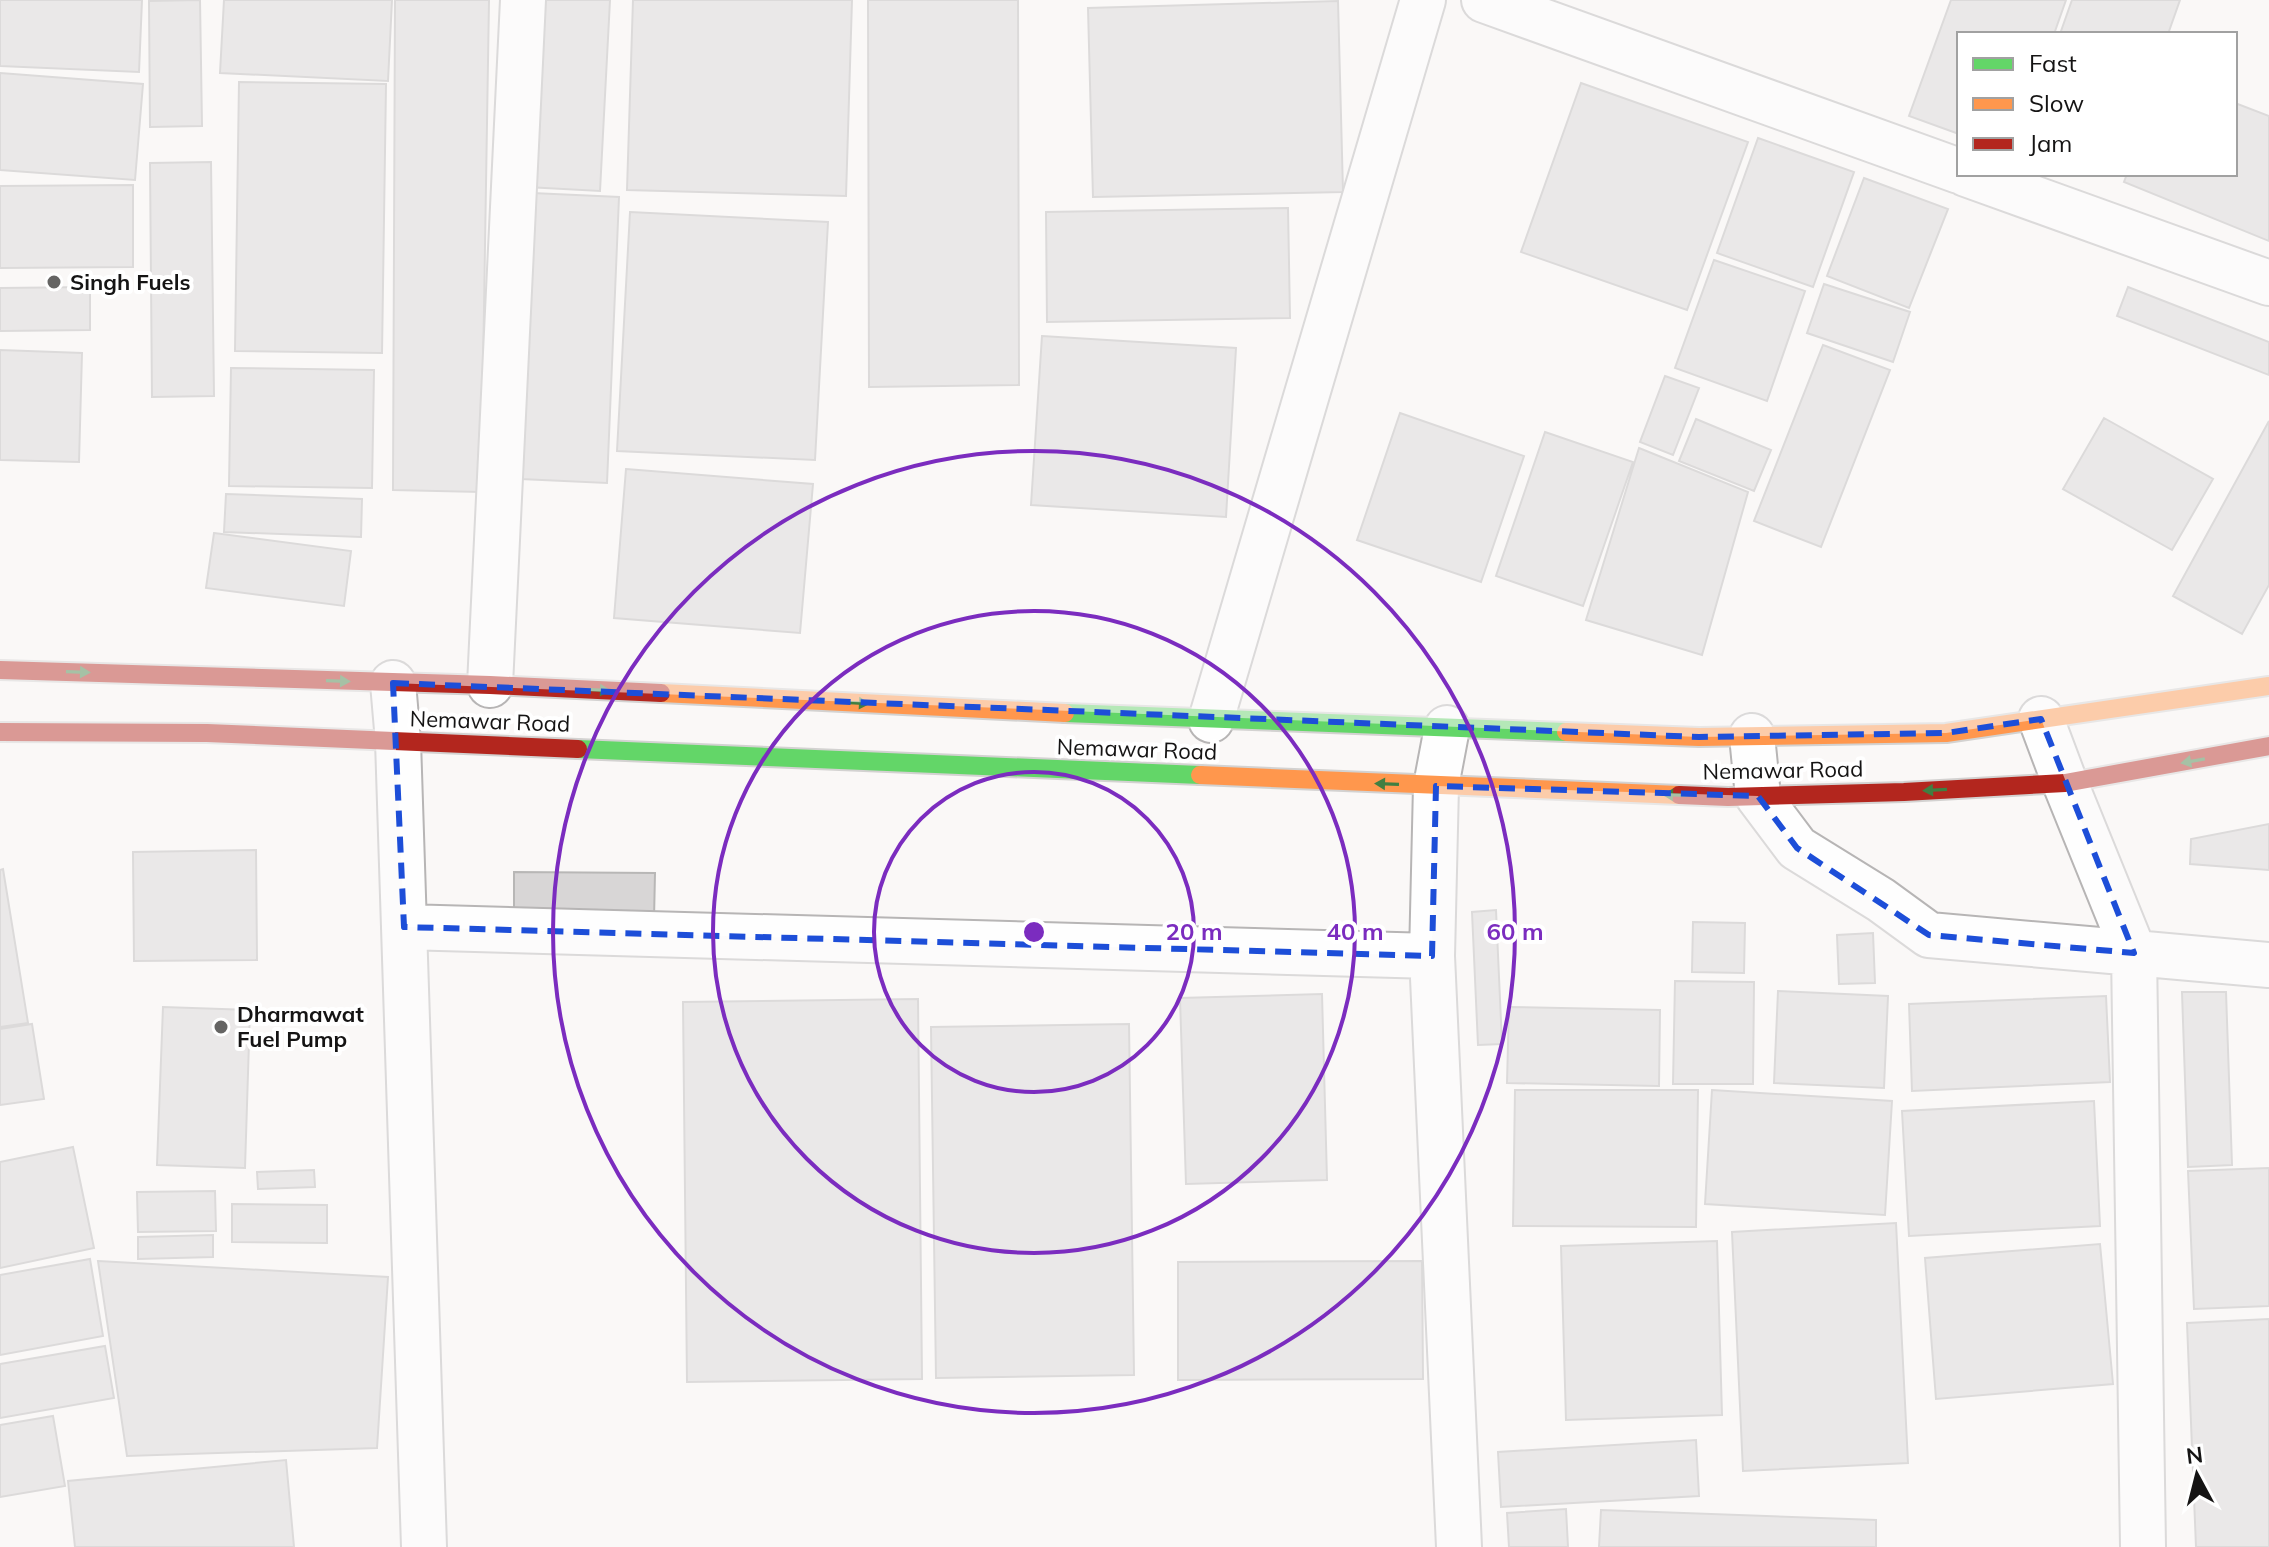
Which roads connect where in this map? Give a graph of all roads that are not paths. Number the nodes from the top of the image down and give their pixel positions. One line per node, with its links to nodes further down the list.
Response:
1 (523, 0): 9 (street)
2 (1423, 0): 12 (street)
3 (1484, 0): 4 (street)
4 (1957, 170)
5 (1972, 176): 6 (street)
6 (2269, 283)
7 (0, 670): 8 (highway, Nemawar Road, one-way to 8)
8 (393, 683): 9 (highway, Nemawar Road); 16 (street)
9 (490, 685): 12 (highway, Nemawar Road, one-way to 12)
10 (2269, 686): 11 (highway, Nemawar Road)
11 (2041, 719): 15 (highway, Nemawar Road); 18 (street)
12 (1211, 720): 13 (highway, Nemawar Road)
13 (1447, 728): 15 (highway, Nemawar Road); 19 (street)
14 (0, 732): 16 (highway, Nemawar Road)
15 (1752, 736): 20 (street)
16 (398, 741): 19 (highway, Nemawar Road, one-way to 16); 21 (street)
17 (2269, 746): 18 (highway, Nemawar Road, one-way to 18)
18 (2065, 783): 20 (highway, Nemawar Road, one-way to 20); 22 (street)
19 (1436, 786): 20 (highway, Nemawar Road, one-way to 19); 23 (street)
20 (1758, 796): 22 (street)
21 (404, 927): 23 (street); 25 (street)
22 (2134, 953): 24 (street); 27 (street)
23 (1432, 956): 26 (street)
24 (2269, 965)
25 (424, 1547)
26 (1459, 1547)
27 (2143, 1547)

